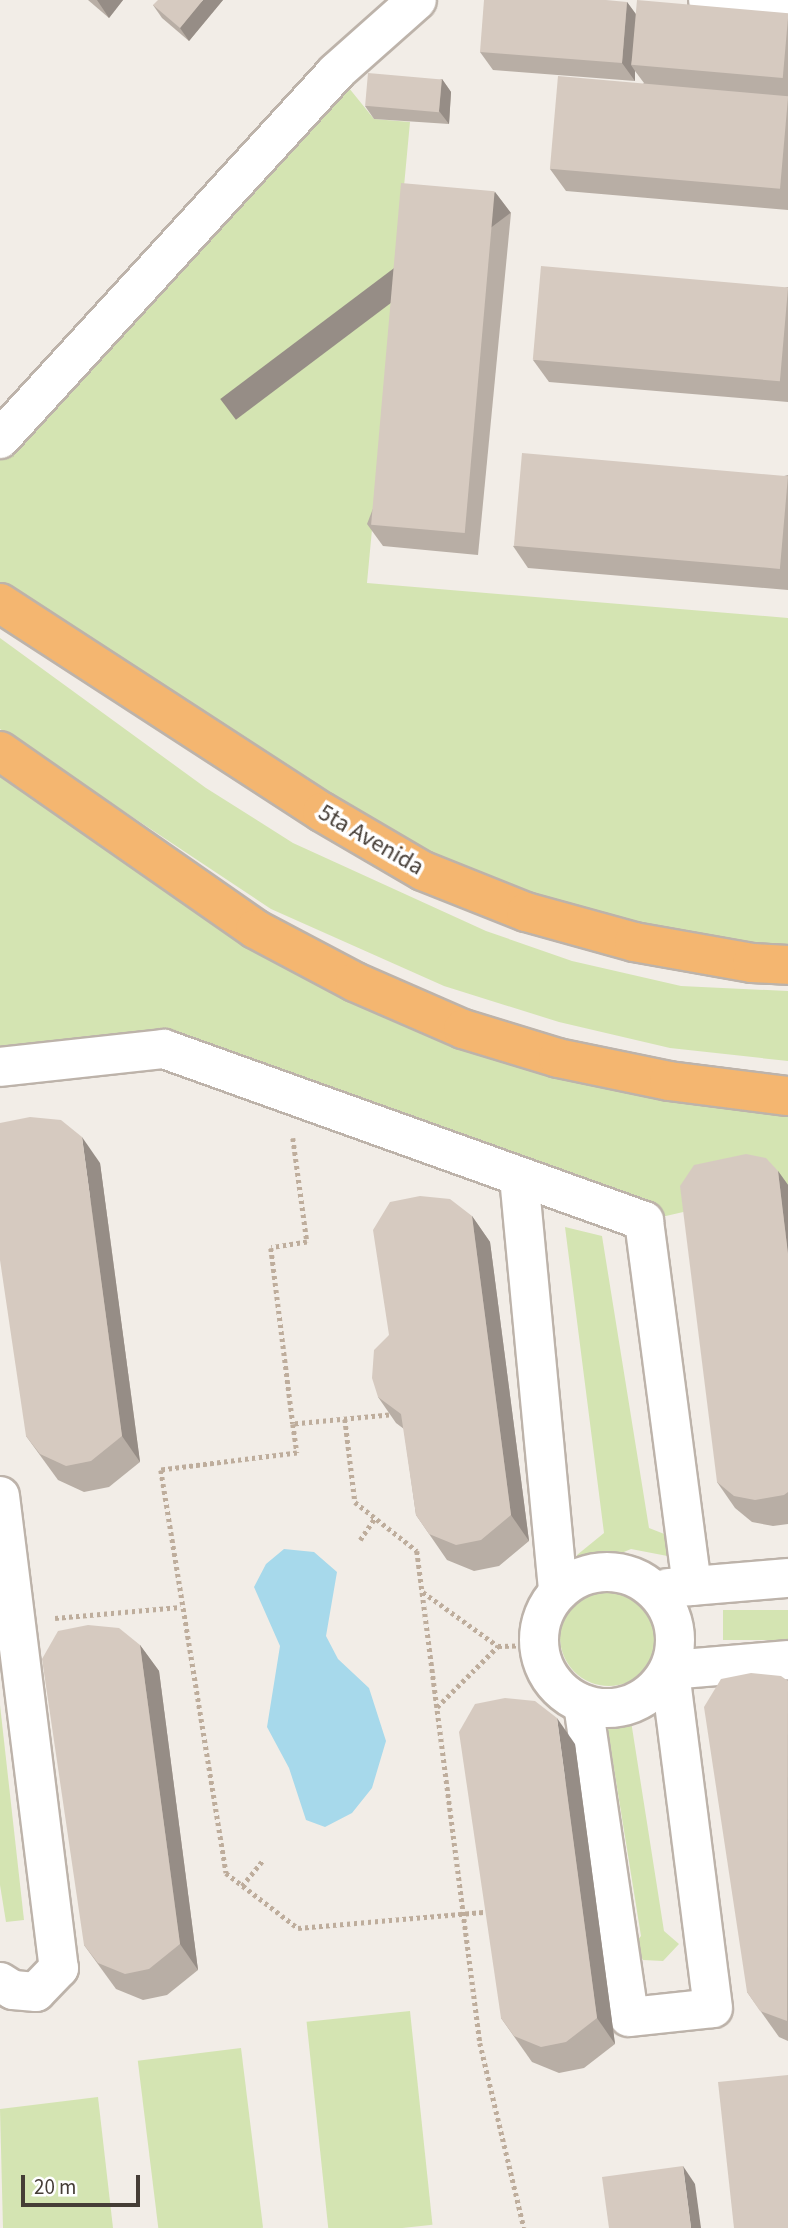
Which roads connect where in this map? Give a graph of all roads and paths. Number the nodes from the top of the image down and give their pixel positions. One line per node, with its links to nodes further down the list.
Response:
1 (417, 0): 4 (lane)
2 (708, 0): 3 (lane)
3 (788, 7)
4 (0, 439)
5 (0, 603): 7 (highway, 5ta Avenida)
6 (0, 751): 10 (highway)
7 (788, 965)
8 (0, 1068): 9 (lane)
9 (287, 1092): 11 (lane); 14 (path)
10 (788, 1096)
11 (519, 1177): 19 (lane); 22 (lane)
12 (389, 1415): 13 (path)
13 (345, 1419): 14 (path); 16 (path)
14 (293, 1424): 23 (path)
15 (0, 1496): 24 (lane)
16 (375, 1518): 17 (path); 21 (path)
17 (360, 1540)
18 (788, 1578): 19 (lane)
19 (692, 1586): 20 (lane)
20 (653, 1589): 22 (lane); 28 (lane)
21 (422, 1592): 26 (path); 30 (path)
22 (558, 1592): 25 (lane)
23 (181, 1606): 24 (path); 32 (path)
24 (11, 1637): 35 (lane)
25 (538, 1645): 26 (path); 29 (lane)
26 (499, 1646): 30 (path)
27 (788, 1660): 28 (lane)
28 (670, 1670): 29 (lane); 29 (lane)
29 (583, 1704)
30 (437, 1707): 34 (path)
31 (263, 1860): 32 (path)
32 (242, 1886): 34 (path)
33 (485, 1912): 34 (path)
34 (466, 1914): 36 (path)
35 (0, 1982)
36 (524, 2228)

